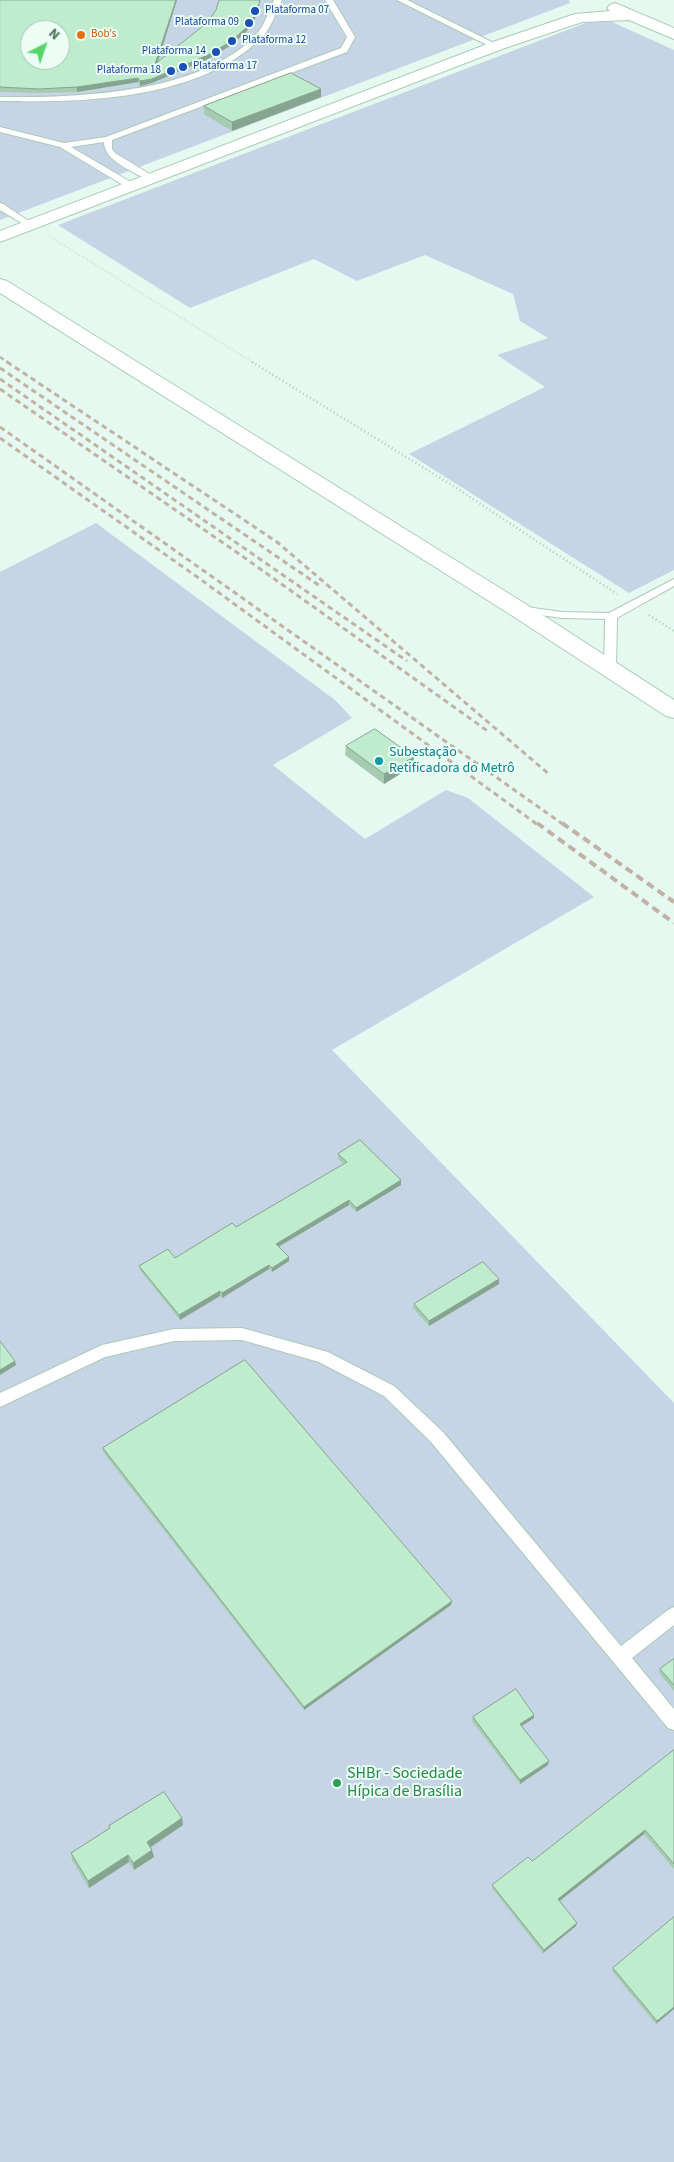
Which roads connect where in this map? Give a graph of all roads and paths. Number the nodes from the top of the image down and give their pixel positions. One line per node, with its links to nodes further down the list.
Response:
1 (278, 0): 10 (lane)
2 (329, 0): 12 (lane)
3 (401, 0): 9 (lane)
4 (586, 0): 7 (street)
5 (598, 0): 6 (street)
6 (632, 15): 7 (street); 8 (street)
7 (580, 16): 9 (street)
8 (674, 34)
9 (496, 46): 14 (street)
10 (0, 99)
11 (0, 128): 13 (lane)
12 (108, 139): 13 (lane); 14 (lane)
13 (63, 145): 15 (lane)
14 (150, 178): 15 (street)
15 (131, 186): 17 (street)
16 (0, 206): 17 (lane)
17 (31, 224): 18 (street); 21 (path)
18 (0, 236)
19 (0, 285): 22 (street)
20 (674, 582): 21 (lane)
21 (633, 604): 23 (lane); 24 (path)
22 (516, 608): 23 (lane); 25 (street)
23 (611, 616): 25 (lane)
24 (674, 631)
25 (610, 669): 26 (street)
26 (674, 711)
27 (0, 1400): 29 (lane)
28 (674, 1615): 29 (lane)
29 (620, 1657): 30 (lane)
30 (674, 1722)

